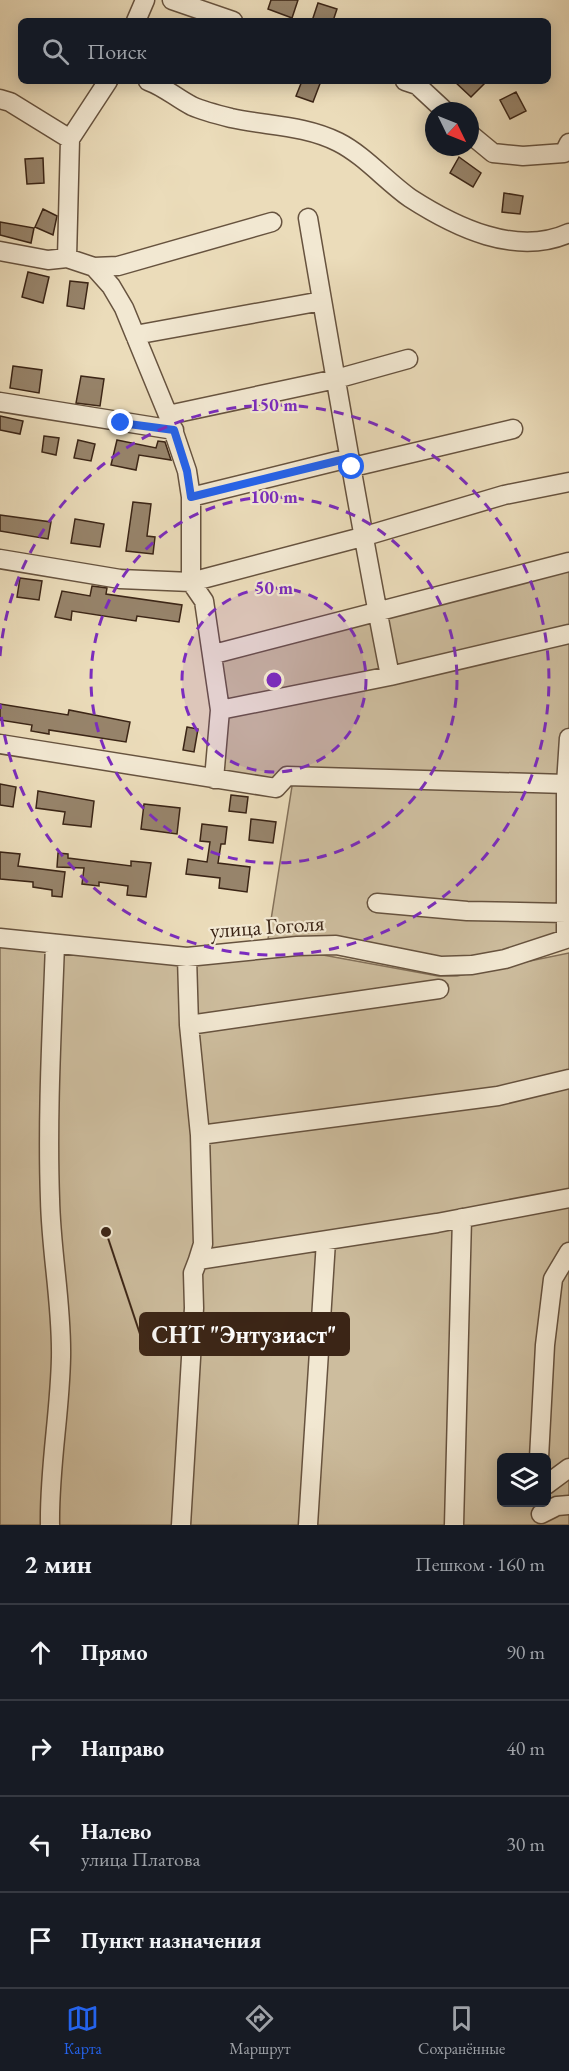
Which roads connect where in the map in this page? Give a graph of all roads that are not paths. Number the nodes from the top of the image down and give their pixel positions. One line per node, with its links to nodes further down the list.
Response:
1 (145, 0): 3 (street)
2 (172, 0): 4 (street)
3 (137, 18)
4 (224, 18)
5 (106, 84): 10 (street)
6 (156, 84): 15 (street)
7 (414, 84): 9 (street)
8 (0, 99): 10 (street)
9 (435, 102)
10 (70, 139): 17 (street)
11 (479, 141): 12 (street)
12 (567, 152)
13 (308, 218): 19 (street)
14 (272, 222): 18 (street)
15 (569, 233)
16 (0, 251): 17 (street)
17 (67, 258): 18 (street)
18 (94, 267): 20 (street)
19 (322, 301): 20 (street); 22 (street)
20 (135, 335): 24 (street)
21 (408, 359): 22 (street)
22 (336, 379): 24 (street); 26 (street)
23 (0, 402): 24 (street)
24 (171, 422): 28 (street)
25 (513, 429): 26 (street)
26 (351, 463): 28 (street); 29 (street)
27 (569, 482): 29 (street)
28 (191, 497): 32 (street)
29 (362, 537): 32 (street); 33 (street)
30 (0, 559): 32 (street)
31 (569, 562): 33 (street)
32 (190, 582): 37 (street)
33 (377, 613): 35 (street); 36 (street)
34 (569, 634): 36 (street)
35 (218, 653)
36 (390, 676): 37 (street)
37 (220, 710): 40 (street)
38 (569, 738): 41 (street)
39 (0, 744): 40 (street)
40 (214, 779): 41 (street)
41 (566, 784): 42 (street)
42 (568, 807): 44 (street)
43 (377, 903): 44 (street)
44 (566, 914): 46 (street)
45 (0, 938): 47 (street, улица Гоголя)
46 (568, 938): 48 (street, улица Гоголя)
47 (55, 944): 48 (street, улица Гоголя); 63 (street)
48 (187, 957): 50 (street)
49 (439, 989): 50 (street)
50 (189, 1025): 52 (street)
51 (569, 1079): 52 (street)
52 (200, 1136): 57 (street)
53 (569, 1198): 54 (street)
54 (462, 1218): 55 (street); 66 (street)
55 (326, 1241): 57 (street); 65 (street)
56 (569, 1252): 58 (street)
57 (198, 1260): 64 (street)
58 (539, 1453)
59 (569, 1468): 60 (street)
60 (551, 1481)
61 (569, 1505): 62 (street)
62 (540, 1514)
63 (50, 1525)
64 (181, 1525)
65 (308, 1525)
66 (454, 1525)

